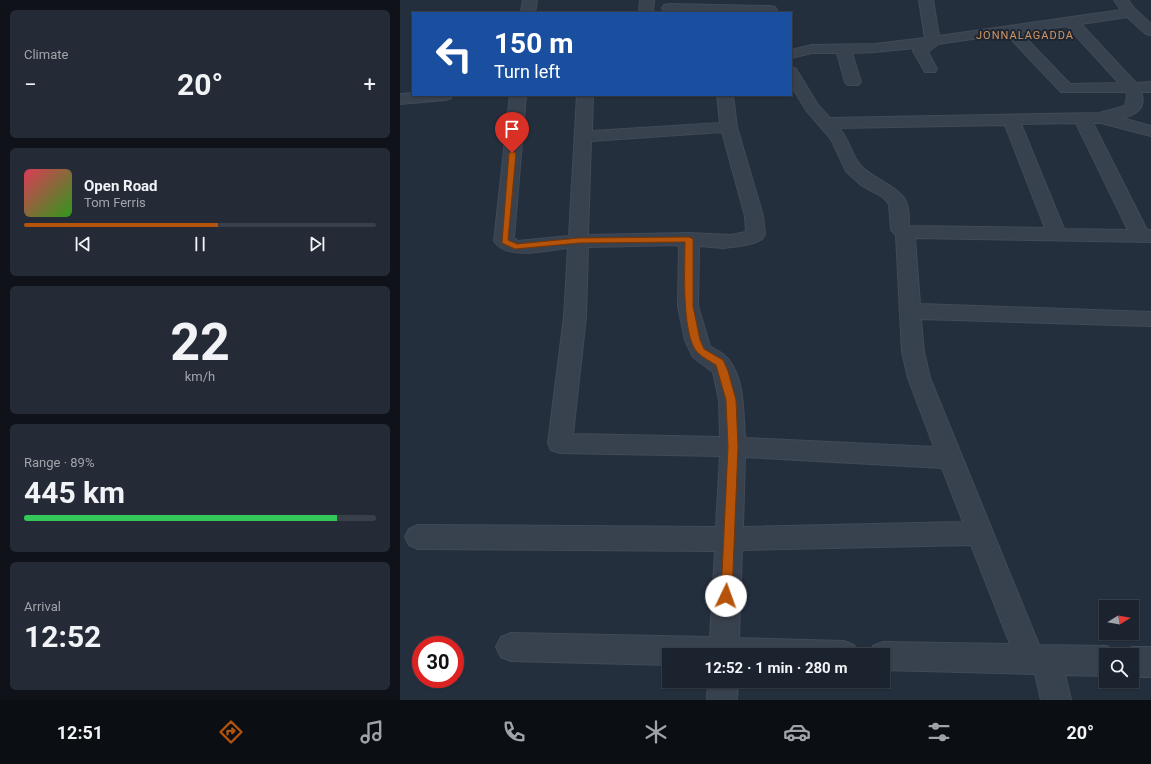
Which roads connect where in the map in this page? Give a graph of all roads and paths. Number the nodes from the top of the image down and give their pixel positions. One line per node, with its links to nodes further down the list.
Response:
1 (530, 0): 7 (street)
2 (647, 0): 8 (street)
3 (926, 0): 12 (street)
4 (1125, 6): 9 (street); 11 (street)
5 (669, 8): 6 (street)
6 (770, 8)
7 (528, 12)
8 (646, 12)
9 (1070, 20): 10 (street); 19 (street)
10 (1009, 29): 12 (street); 19 (street)
11 (1151, 31)
12 (933, 41): 13 (street); 15 (street)
13 (843, 48): 14 (street); 17 (street)
14 (792, 54)
15 (930, 69)
16 (792, 74): 28 (street)
17 (853, 82)
18 (1151, 87): 19 (street)
19 (1132, 88): 26 (street)
20 (434, 96): 24 (street)
21 (518, 96): 36 (street)
22 (585, 96): 31 (street)
23 (725, 96): 29 (street)
24 (400, 99)
25 (1082, 118): 26 (street); 27 (street); 34 (street)
26 (1099, 118): 30 (street)
27 (1011, 119): 28 (street); 33 (street)
28 (825, 123): 32 (street)
29 (729, 127): 31 (street); 35 (street)
30 (1151, 131)
31 (584, 137): 36 (street)
32 (905, 232): 33 (street); 37 (street)
33 (1057, 235): 34 (street)
34 (1146, 236)
35 (689, 239): 36 (street); 39 (street)
36 (579, 241): 39 (street)
37 (911, 310): 38 (street); 40 (street)
38 (1151, 318)
39 (733, 447): 40 (street); 43 (street)
40 (950, 458): 41 (street)
41 (980, 534): 43 (street); 48 (street)
42 (418, 537): 43 (street)
43 (729, 539): 45 (street)
44 (511, 647): 47 (street)
45 (724, 648)
46 (890, 656): 48 (street)
47 (662, 658)
48 (1039, 660): 49 (street); 54 (street)
49 (1099, 661)
50 (1139, 662): 51 (street)
51 (1151, 662)
52 (722, 688): 53 (street)
53 (722, 700)
54 (1056, 700)

